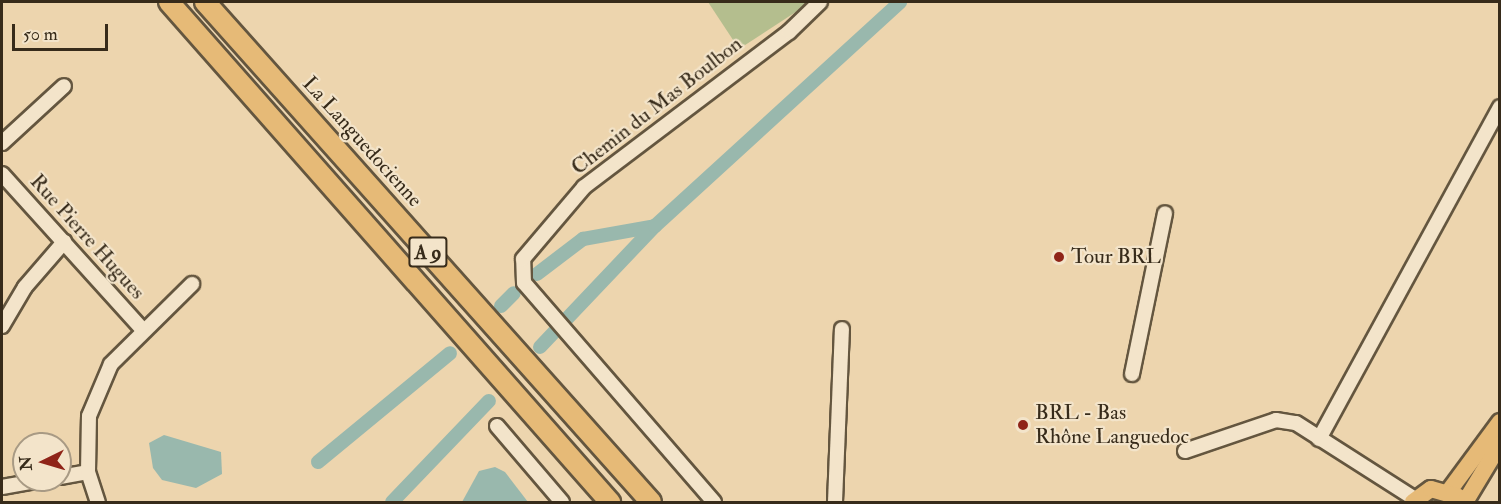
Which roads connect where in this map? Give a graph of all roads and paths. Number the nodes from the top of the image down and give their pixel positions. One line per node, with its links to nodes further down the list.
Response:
1 (169, 2): 26 (highway, A 9)
2 (205, 2): 27 (highway, La Languedocienne / A 9)
3 (820, 2): 28 (street, Chemin du Mas Boulbon)
4 (64, 86): 6 (street)
5 (1500, 107): 17 (street)
6 (2, 143)
7 (2, 174): 9 (street, Rue Pierre Hugues)
8 (1165, 213): 14 (street)
9 (64, 242): 11 (street); 12 (street, Rue Pierre Hugues)
10 (192, 284): 12 (street)
11 (2, 326)
12 (141, 328): 20 (street)
13 (842, 330): 29 (street)
14 (1132, 374)
15 (1500, 422): 22 (main road)
16 (497, 426): 25 (street)
17 (1319, 439): 19 (street); 23 (street)
18 (1500, 444): 30 (main road)
19 (1185, 451)
20 (88, 472): 21 (street); 24 (street)
21 (72, 475)
22 (1449, 491): 23 (main road); 30 (main road)
23 (1414, 501)
24 (98, 502)
25 (562, 502)
26 (610, 502)
27 (651, 502)
28 (714, 502)
29 (835, 502)
30 (1464, 502)

